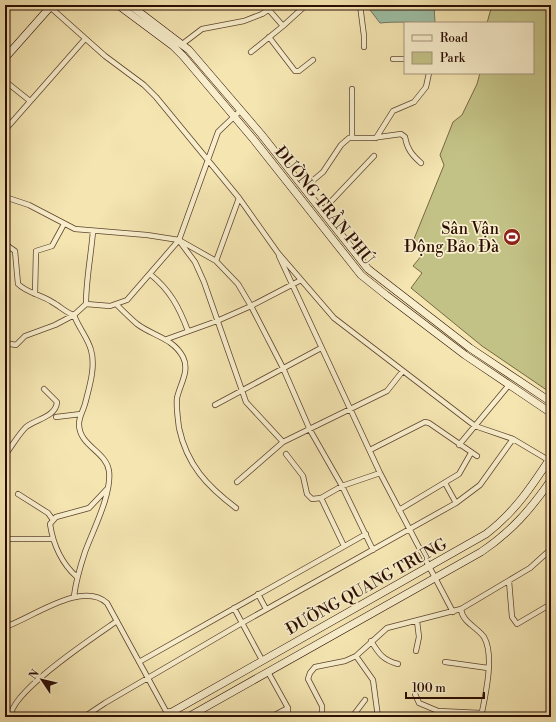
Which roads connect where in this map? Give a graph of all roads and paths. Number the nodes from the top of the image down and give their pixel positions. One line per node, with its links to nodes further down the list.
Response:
1 (118, 5): 13 (main road, ĐƯỜNG TRẦN PHÚ)
2 (130, 5): 11 (main road, ĐƯỜNG TRẦN PHÚ)
3 (276, 5): 7 (street)
4 (306, 5): 8 (street)
5 (360, 5): 12 (street)
6 (48, 7): 10 (street); 15 (main road)
7 (269, 10): 8 (street); 11 (street)
8 (283, 26): 9 (street)
9 (269, 37): 14 (street); 18 (street)
10 (85, 39): 22 (street); 29 (street)
11 (182, 43): 13 (street); 23 (main road, ĐƯỜNG TRẦN PHÚ)
12 (364, 47)
13 (176, 49): 24 (main road, ĐƯỜNG TRẦN PHÚ)
14 (251, 52)
15 (5, 58)
16 (393, 59): 17 (street)
17 (404, 59)
18 (313, 60)
19 (429, 74): 27 (street)
20 (5, 81): 22 (street)
21 (352, 89): 26 (street)
22 (30, 101): 25 (street)
23 (241, 110): 24 (street); 31 (main road, ĐƯỜNG TRẦN PHÚ)
24 (233, 115): 29 (street); 56 (main road, ĐƯỜNG TRẦN PHÚ)
25 (5, 130)
26 (352, 137): 27 (street); 31 (street)
27 (376, 138): 30 (street)
28 (374, 156): 34 (street)
29 (208, 160): 33 (street); 37 (street)
30 (421, 163)
31 (304, 188): 34 (main road, ĐƯỜNG TRẦN PHÚ)
32 (5, 197): 35 (street)
33 (239, 198): 39 (street); 40 (street)
34 (322, 211): 59 (main road, ĐƯỜNG TRẦN PHÚ)
35 (64, 224): 36 (street); 44 (street)
36 (93, 231): 37 (street); 45 (street)
37 (179, 240): 40 (street); 41 (street); 49 (street)
38 (5, 244): 44 (street)
39 (278, 253): 42 (street); 43 (street)
40 (216, 261): 47 (street)
41 (150, 274): 46 (street); 50 (street)
42 (301, 280): 43 (street); 55 (street)
43 (291, 285): 47 (street); 53 (street)
44 (35, 294): 48 (street)
45 (86, 304): 46 (street); 48 (street)
46 (117, 305): 51 (street)
47 (252, 306): 49 (street); 54 (street)
48 (74, 315): 52 (street); 63 (street)
49 (217, 321): 50 (street); 58 (street)
50 (188, 331): 51 (street)
51 (167, 339): 85 (street)
52 (5, 343)
53 (321, 348): 54 (street); 61 (street)
54 (283, 368): 58 (street); 66 (street)
55 (402, 372): 61 (street); 65 (street)
56 (509, 385): 62 (main road, ĐƯỜNG TRẦN PHÚ); 65 (street)
57 (44, 389): 73 (street)
58 (241, 391): 60 (street); 68 (street)
59 (551, 402)
60 (214, 405)
61 (350, 410): 66 (street); 70 (street)
62 (551, 412)
63 (81, 414): 64 (street); 81 (street)
64 (56, 417)
65 (475, 426): 67 (street); 69 (street)
66 (310, 430): 68 (street); 80 (street)
67 (514, 439): 75 (street); 84 (street)
68 (283, 442): 78 (street)
69 (459, 445): 70 (street); 71 (street)
70 (370, 450): 76 (street)
71 (471, 453): 74 (street); 79 (street)
72 (286, 454): 83 (street)
73 (5, 455)
74 (477, 456)
75 (550, 460): 95 (main road, ĐƯỜNG QUANG TRUNG)
76 (380, 472): 80 (street); 86 (street)
77 (551, 480): 97 (main road, ĐƯỜNG QUANG TRUNG)
78 (237, 482)
79 (445, 483): 84 (street); 86 (street)
80 (342, 486): 83 (street); 89 (street)
81 (107, 489): 87 (street); 96 (street)
82 (18, 494): 87 (street)
83 (321, 498): 92 (street)
84 (456, 503): 88 (street)
85 (236, 508)
86 (399, 510): 88 (street)
87 (53, 520): 91 (street)
88 (409, 531): 94 (street); 95 (street)
89 (366, 534): 92 (street); 94 (street)
90 (5, 539): 91 (street)
91 (52, 539): 96 (street)
92 (344, 546): 99 (street)
93 (551, 549): 98 (street)
94 (373, 550): 103 (street)
95 (429, 567): 97 (street); 113 (main road, ĐƯỜNG QUANG TRUNG)
96 (77, 577): 100 (street)
97 (435, 579): 105 (street); 118 (main road, ĐƯỜNG QUANG TRUNG)
98 (509, 581): 101 (street); 104 (street)
99 (258, 594): 102 (street); 103 (street)
100 (74, 596): 106 (street); 109 (street)
101 (551, 604)
102 (234, 608): 108 (street); 114 (street)
103 (266, 609): 108 (street)
104 (461, 610): 105 (street); 117 (street)
105 (453, 612): 107 (street)
106 (117, 621): 114 (street); 125 (street)
107 (417, 621): 110 (street); 111 (street)
108 (242, 623): 113 (street); 119 (street)
109 (5, 627)
110 (371, 641): 112 (street); 116 (street)
111 (416, 651)
112 (356, 656): 130 (street); 132 (street)
113 (262, 660): 123 (main road, ĐƯỜNG QUANG TRUNG)
114 (139, 662): 119 (street)
115 (445, 662): 117 (street)
116 (398, 664)
117 (488, 668): 124 (street)
118 (268, 672): 122 (street); 127 (main road, ĐƯỜNG QUANG TRUNG)
119 (148, 678): 123 (street); 126 (street)
120 (415, 694): 124 (street)
121 (365, 700): 131 (street)
122 (288, 708): 128 (street); 129 (street)
123 (168, 715)
124 (481, 715)
125 (11, 717)
126 (84, 717)
127 (188, 717)
128 (271, 717)
129 (288, 717)
130 (322, 717)
131 (352, 717)
132 (378, 717)

